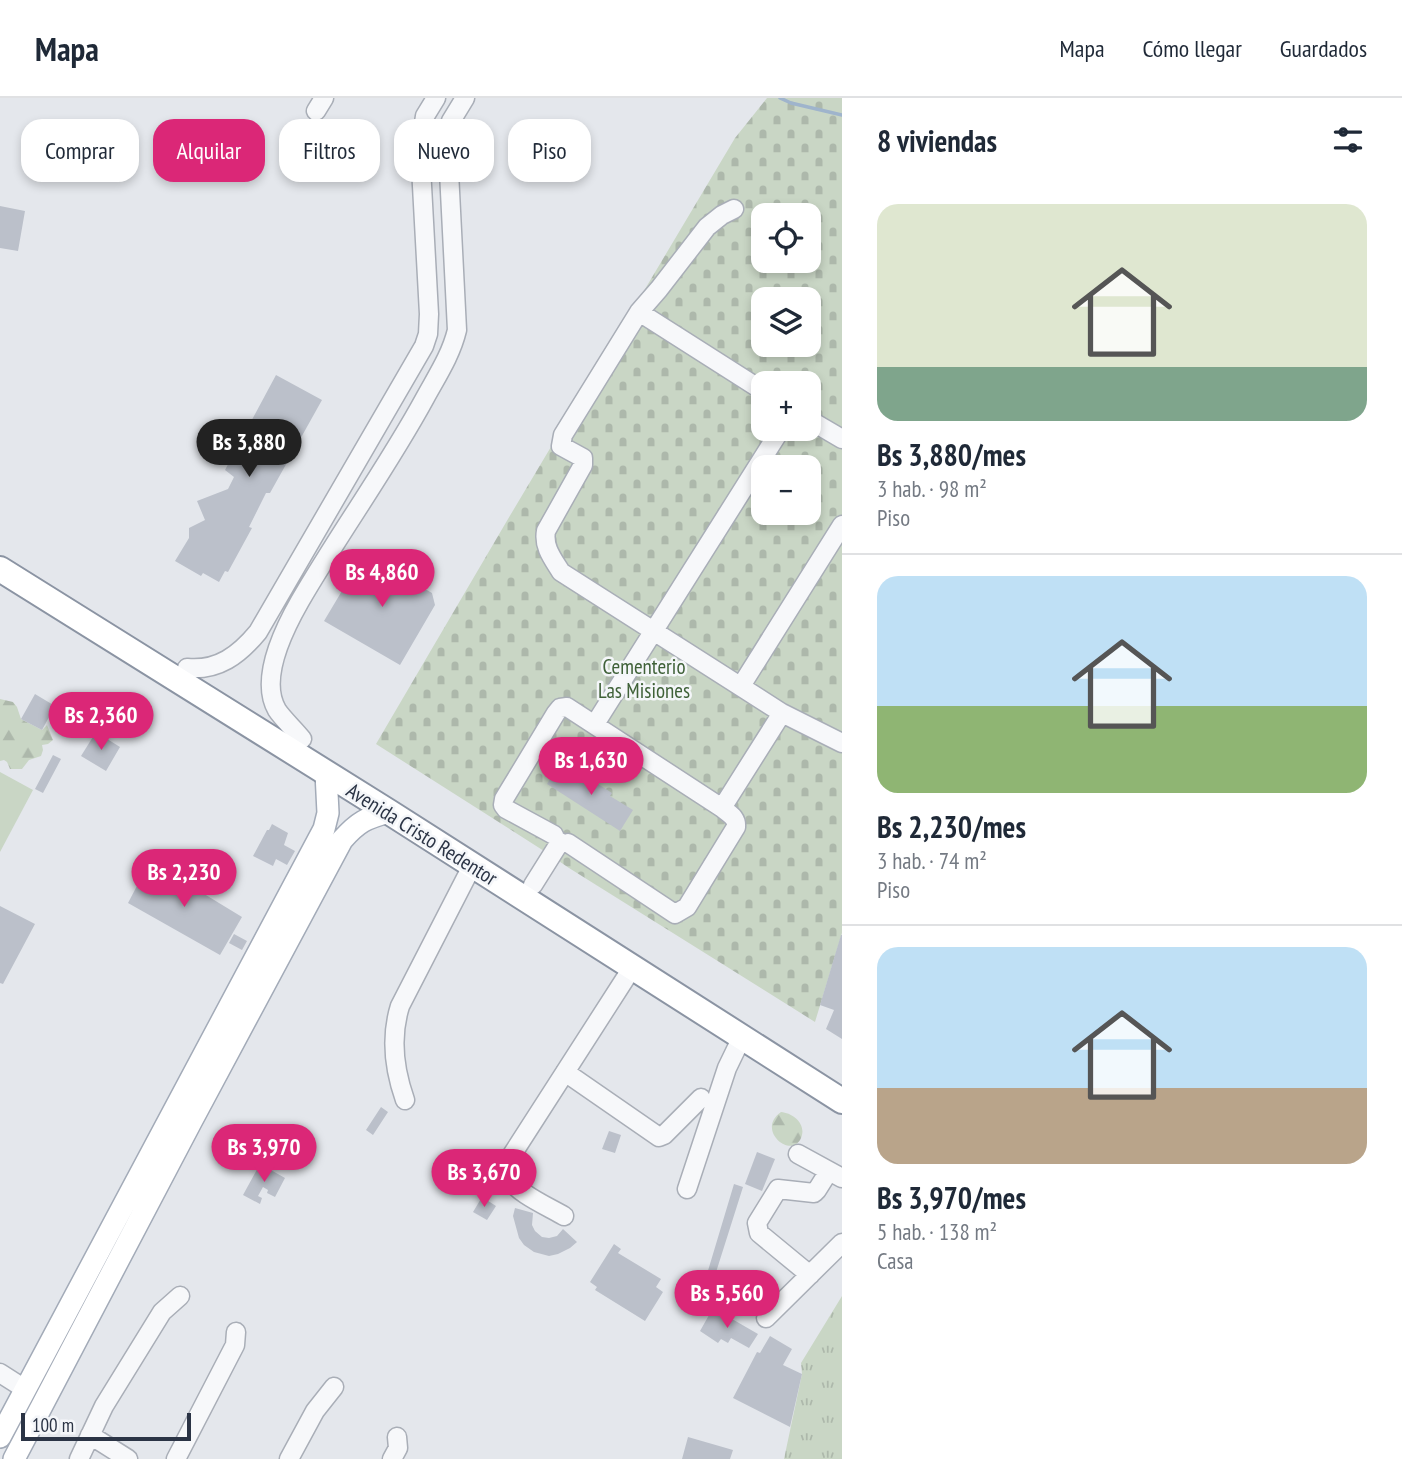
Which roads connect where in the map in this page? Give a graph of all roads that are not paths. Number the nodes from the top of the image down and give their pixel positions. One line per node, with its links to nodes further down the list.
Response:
1 (436, 98): 6 (street)
2 (465, 98): 7 (street)
3 (734, 209): 4 (street)
4 (639, 312): 5 (street); 18 (street)
5 (751, 383)
6 (385, 414): 7 (street); 14 (street)
7 (410, 427): 15 (street)
8 (821, 427): 9 (street)
9 (842, 439)
10 (773, 441): 18 (street)
11 (842, 525): 20 (street)
12 (0, 549): 19 (highway, Avenida Cristo Redentor)
13 (0, 569): 25 (highway, Avenida Cristo Redentor)
14 (292, 575): 15 (street); 16 (street)
15 (310, 584): 17 (street)
16 (274, 606): 17 (street); 19 (street)
17 (293, 614): 23 (street)
18 (653, 631): 20 (street); 22 (street)
19 (187, 668): 23 (highway, Avenida Cristo Redentor)
20 (741, 686): 21 (street)
21 (782, 713): 24 (street); 26 (street)
22 (595, 724): 26 (street); 29 (street)
23 (302, 739): 31 (highway, Avenida Cristo Redentor)
24 (842, 743)
25 (326, 773): 27 (highway, Avenida Cristo Redentor); 28 (main road)
26 (722, 808): 29 (street)
27 (389, 812): 28 (main road); 30 (highway, Avenida Cristo Redentor)
28 (333, 834): 43 (main road)
29 (560, 840): 31 (street)
30 (472, 866): 32 (highway, Avenida Cristo Redentor); 37 (street)
31 (533, 885): 35 (highway, Avenida Cristo Redentor)
32 (632, 968): 33 (highway, Avenida Cristo Redentor); 34 (street)
33 (742, 1037): 38 (highway, Avenida Cristo Redentor); 41 (street)
34 (565, 1072): 36 (street); 42 (street)
35 (842, 1081)
36 (701, 1098)
37 (405, 1100)
38 (842, 1101)
39 (798, 1154): 40 (street)
40 (835, 1174): 45 (street)
41 (687, 1189)
42 (564, 1216)
43 (128, 1220): 51 (main road); 55 (main road)
44 (842, 1243): 45 (street)
45 (810, 1275): 47 (street)
46 (180, 1296): 52 (street)
47 (766, 1318)
48 (236, 1332): 58 (street)
49 (0, 1374): 51 (street)
50 (334, 1387): 59 (street)
51 (25, 1389): 53 (main road)
52 (90, 1435): 56 (street); 57 (street)
53 (0, 1437)
54 (397, 1437): 60 (street)
55 (14, 1459)
56 (79, 1459)
57 (128, 1459)
58 (176, 1459)
59 (289, 1459)
60 (392, 1459)

